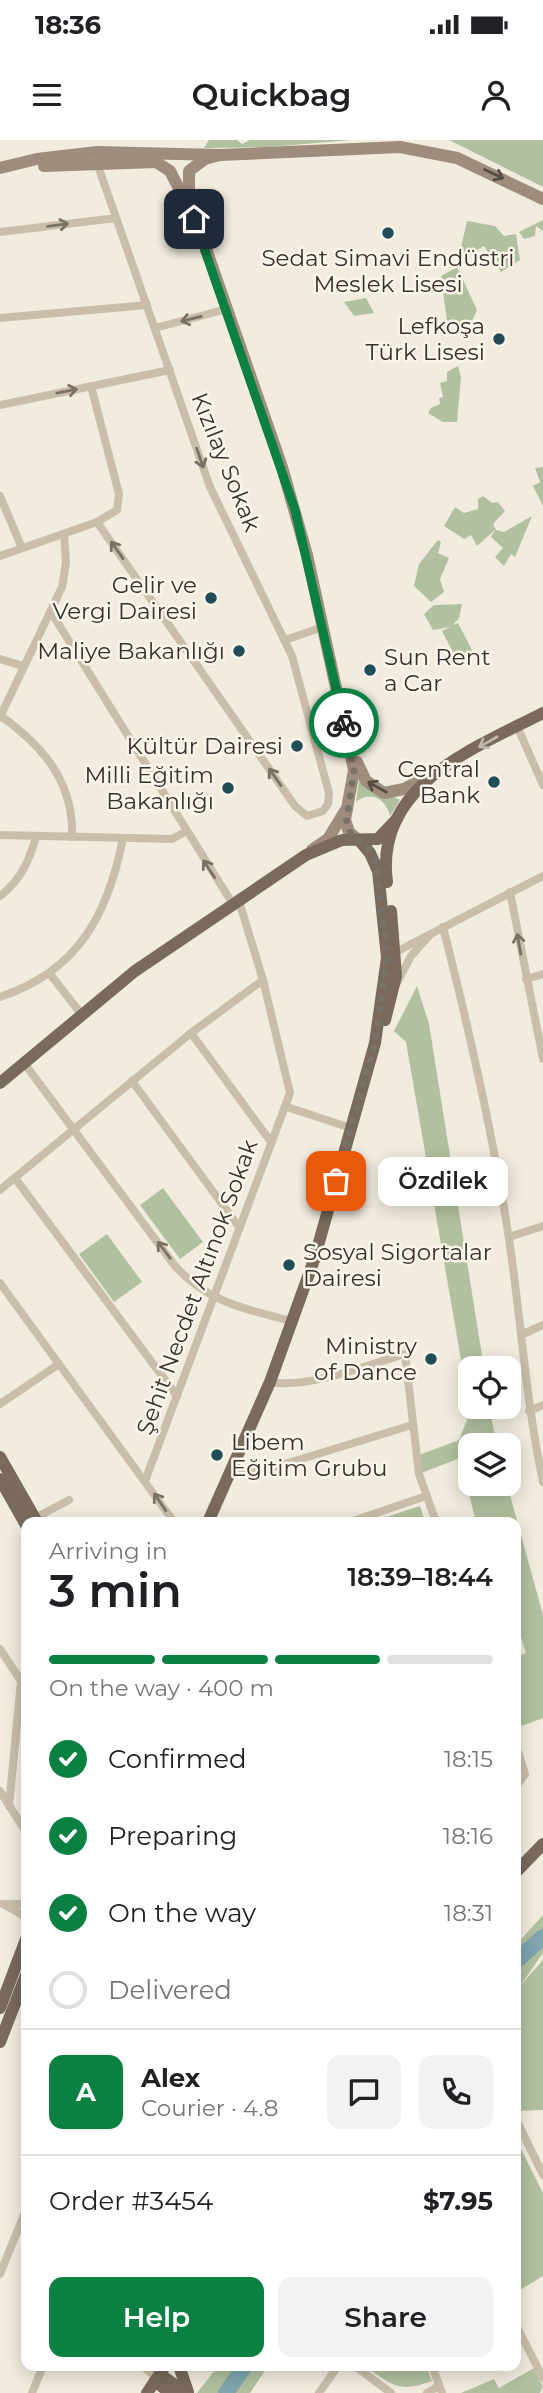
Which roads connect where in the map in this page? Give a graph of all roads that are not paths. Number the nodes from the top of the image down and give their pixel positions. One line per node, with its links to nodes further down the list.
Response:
1 (371, 140): 3 (main road)
2 (423, 140): 5 (main road)
3 (359, 150): 5 (main road); 6 (main road)
4 (96, 152): 6 (main road); 7 (main road); 9 (street, Kızılay Sokak); 10 (main road)
5 (442, 153): 8 (main road, one-way to 8)
6 (220, 155): 10 (main road)
7 (0, 168)
8 (543, 199)
9 (116, 218): 11 (street, one-way to 9); 12 (street, Kızılay Sokak)
10 (194, 219): 13 (main road)
11 (0, 232)
12 (147, 304): 14 (street); 15 (street, Kızılay Sokak)
13 (227, 309): 15 (street, one-way to 15); 25 (main road)
14 (0, 318)
15 (155, 328): 16 (street, Kızılay Sokak)
16 (170, 370): 17 (street); 26 (street, Kızılay Sokak, one-way to 26)
17 (91, 386): 18 (street, one-way to 17); 20 (street)
18 (0, 405)
19 (0, 496): 22 (street)
20 (97, 522): 21 (street); 26 (street, Kızılay Sokak, one-way to 20)
21 (64, 534): 22 (street); 24 (street)
22 (22, 548): 23 (street)
23 (0, 556)
24 (51, 612): 28 (street); 37 (street)
25 (323, 627): 26 (street); 32 (main road)
26 (285, 640)
27 (0, 659): 28 (street)
28 (23, 666): 30 (street)
29 (543, 713): 31 (main road)
30 (0, 717): 40 (street)
31 (517, 726): 33 (main road, one-way to 33); 34 (street)
32 (346, 734): 33 (main road, one-way to 32); 35 (main road)
33 (434, 773): 36 (main road)
34 (543, 785)
35 (348, 804): 42 (main road); 43 (main road)
36 (397, 819): 42 (main road); 50 (main road)
37 (185, 832): 41 (street); 47 (street, one-way to 37)
38 (0, 835): 39 (street)
39 (36, 837): 40 (street); 46 (street)
40 (72, 837): 41 (street)
41 (123, 838): 51 (street)
42 (358, 839): 43 (main road); 50 (main road)
43 (306, 855): 47 (main road)
44 (543, 876): 45 (street)
45 (510, 892): 48 (street); 53 (street, one-way to 45)
46 (0, 896)
47 (237, 904): 54 (street); 57 (main road)
48 (443, 926): 49 (street); 72 (street)
49 (431, 933): 50 (street); 55 (street)
50 (391, 955): 55 (main road); 59 (main road)
51 (50, 974): 56 (street); 57 (street)
52 (543, 974): 53 (street)
53 (526, 979): 60 (street)
54 (263, 980): 58 (street); 64 (street)
55 (394, 990): 59 (main road)
56 (0, 997)
57 (82, 1014): 61 (main road)
58 (191, 1033): 62 (street); 67 (street)
59 (375, 1043): 65 (main road)
60 (543, 1059)
61 (24, 1063): 63 (main road); 66 (street)
62 (132, 1081): 66 (street); 71 (street)
63 (0, 1083)
64 (286, 1107): 65 (street); 67 (street, Şehit Necdet Altınok Sokak)
65 (351, 1128): 75 (main road)
66 (74, 1129): 68 (street); 74 (street, one-way to 66)
67 (271, 1142): 71 (street, Şehit Necdet Altınok Sokak)
68 (15, 1178): 69 (street); 80 (street)
69 (0, 1190)
70 (543, 1226): 72 (street)
71 (239, 1227): 74 (street, Şehit Necdet Altınok Sokak)
72 (509, 1237): 77 (street)
73 (0, 1283): 78 (street)
74 (212, 1297): 75 (street); 80 (street, Şehit Necdet Altınok Sokak)
75 (292, 1321): 79 (main road)
76 (543, 1325): 77 (street)
77 (521, 1335): 83 (street)
78 (59, 1364): 81 (street); 88 (street)
79 (270, 1382): 84 (street); 86 (main road)
80 (177, 1396): 88 (street, Şehit Necdet Altınok Sokak)
81 (0, 1404)
82 (543, 1405): 83 (street)
83 (529, 1411): 89 (street)
84 (412, 1425): 86 (street); 90 (street)
85 (0, 1457): 87 (main road)
86 (230, 1471): 95 (main road)
87 (3, 1479): 92 (main road)
88 (145, 1481): 94 (street, one-way to 88)
89 (543, 1482)
90 (426, 1496): 96 (street); 97 (street)
91 (69, 1500): 93 (street)
92 (30, 1517)
93 (41, 1517)
94 (170, 1517)
95 (210, 1517)
96 (365, 1517)
97 (434, 1517)
98 (0, 1649): 99 (street)
99 (21, 1679)
100 (21, 1700): 104 (street)
101 (521, 1760): 102 (street)
102 (521, 1782)
103 (0, 1791): 104 (street)
104 (9, 1806): 105 (street)
105 (21, 1824)
106 (543, 1844): 107 (main road)
107 (521, 1867)
108 (21, 1904): 109 (street)
109 (1, 1905): 110 (street)
110 (21, 1915)
111 (21, 1954): 113 (main road)
112 (21, 1988): 114 (main road)
113 (0, 2008)
114 (0, 2042)
115 (521, 2129): 116 (street)
116 (543, 2175)
117 (21, 2222): 118 (street)
118 (0, 2274)
119 (521, 2335): 126 (street)
120 (41, 2371): 128 (street)
121 (156, 2371): 129 (main road); 130 (main road); 131 (main road); 132 (main road)
122 (180, 2371): 132 (main road)
123 (334, 2371): 133 (street)
124 (362, 2371): 134 (street)
125 (434, 2371): 127 (street)
126 (543, 2378)
127 (440, 2389): 135 (street)
128 (32, 2393)
129 (140, 2393)
130 (147, 2393)
131 (170, 2393)
132 (187, 2393)
133 (319, 2393)
134 (391, 2393)
135 (427, 2393)

